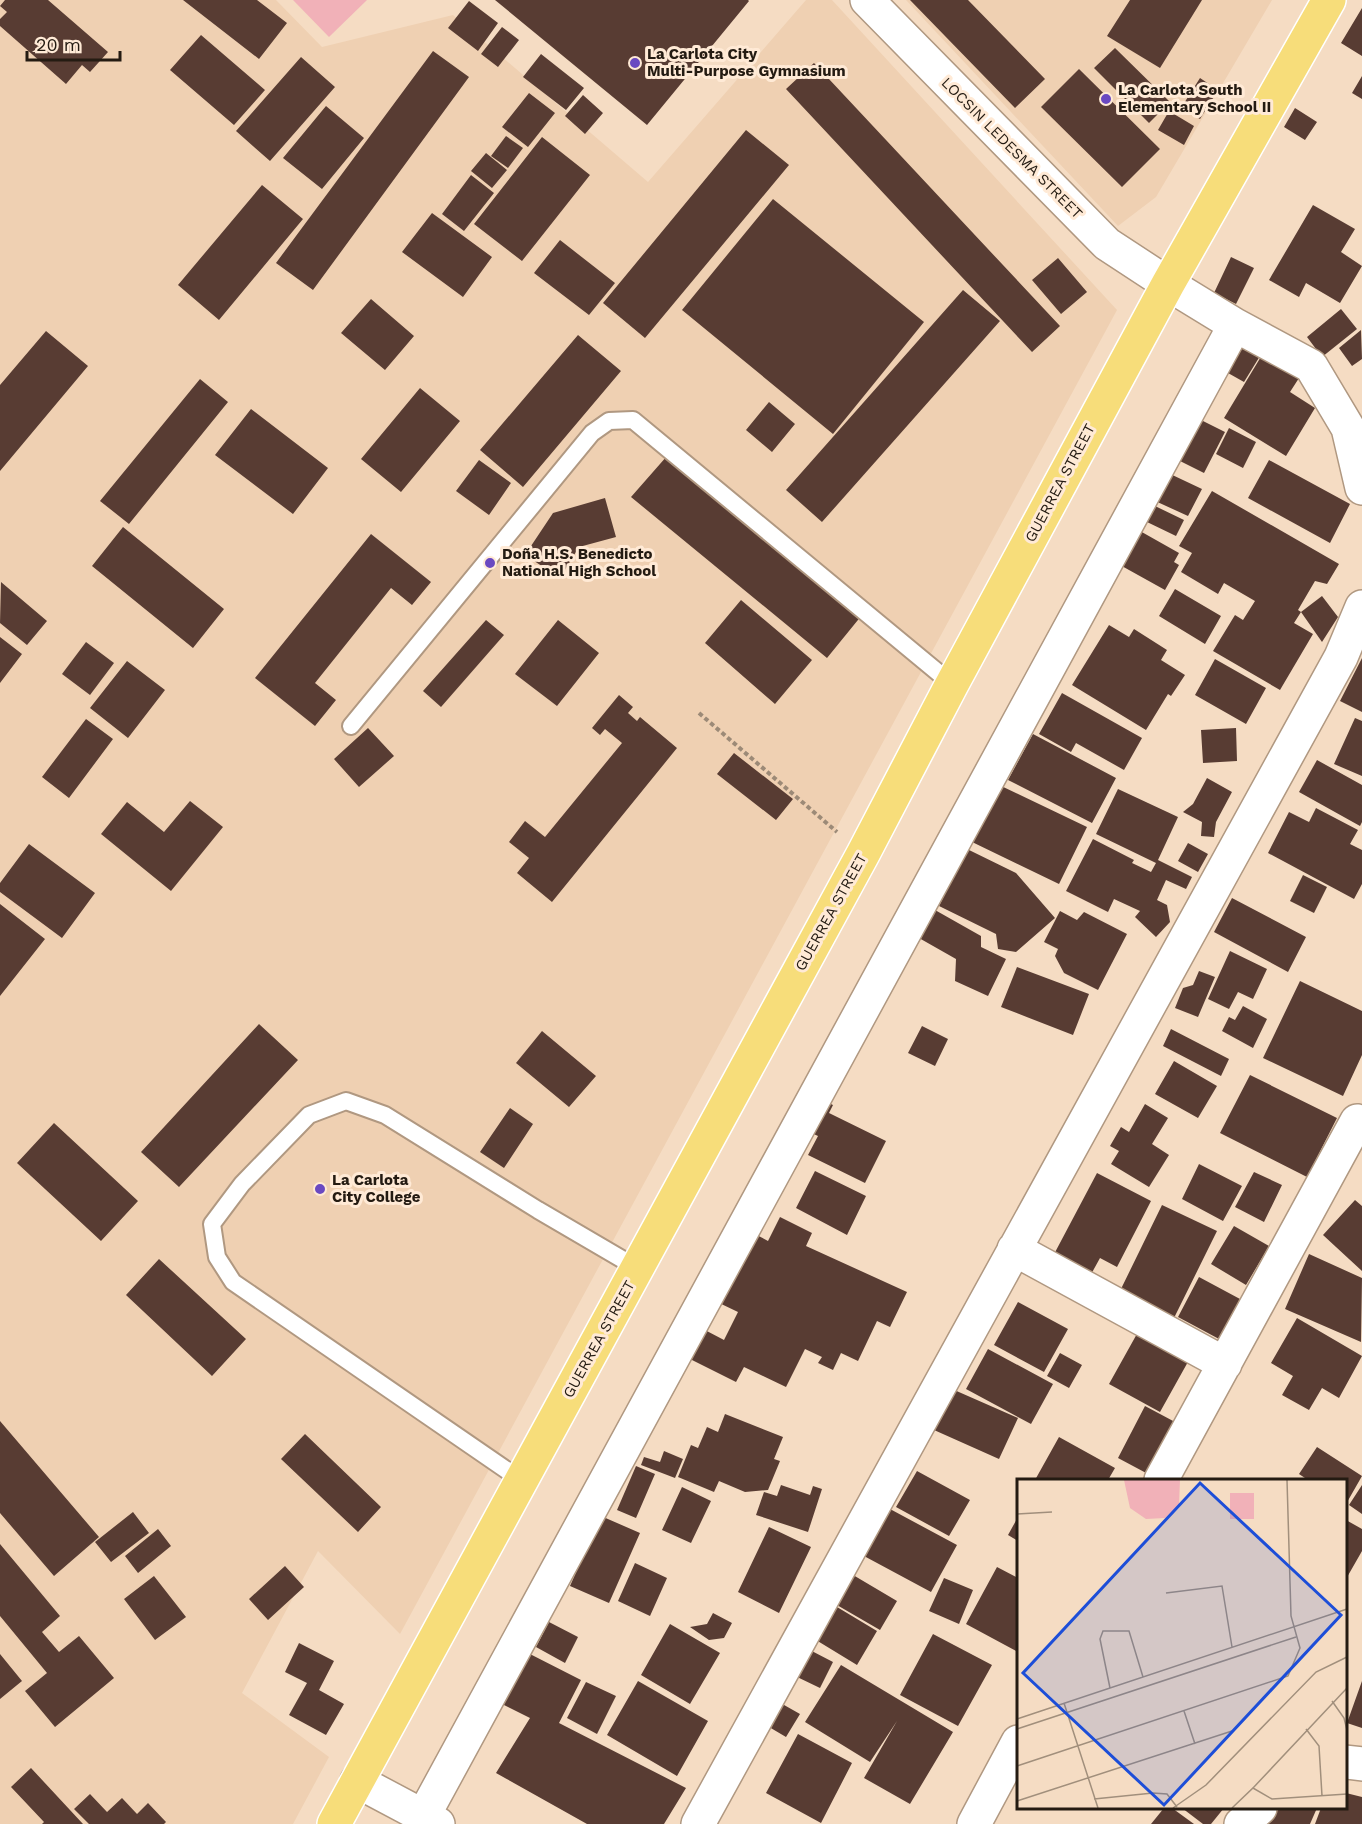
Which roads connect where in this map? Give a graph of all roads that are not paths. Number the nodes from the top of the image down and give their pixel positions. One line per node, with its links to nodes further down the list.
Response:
1 (867, 0): 3 (street, LOCSIN LEDESMA STREET)
2 (1329, 0): 3 (main road, GUERREA STREET)
3 (1168, 284): 4 (street, LOCSIN LEDESMA STREET); 7 (main road, GUERREA STREET)
4 (1235, 325): 5 (street, LOCSIN LEDESMA STREET); 20 (street)
5 (1362, 488)
6 (1362, 608): 10 (street)
7 (952, 684): 8 (lane); 11 (main road, GUERREA STREET)
8 (351, 726)
9 (1357, 1121): 12 (street)
10 (1014, 1249): 12 (street); 22 (street)
11 (637, 1268): 14 (main road, GUERREA STREET); 14 (lane)
12 (1225, 1364): 13 (street)
13 (1162, 1479)
14 (521, 1480): 18 (main road, GUERREA STREET)
15 (1017, 1744): 23 (street)
16 (1347, 1762): 17 (street)
17 (1362, 1764)
18 (357, 1781): 20 (street); 21 (main road, GUERREA STREET)
19 (1259, 1809): 24 (street)
20 (427, 1821)
21 (334, 1824)
22 (698, 1824)
23 (974, 1824)
24 (1241, 1824)

